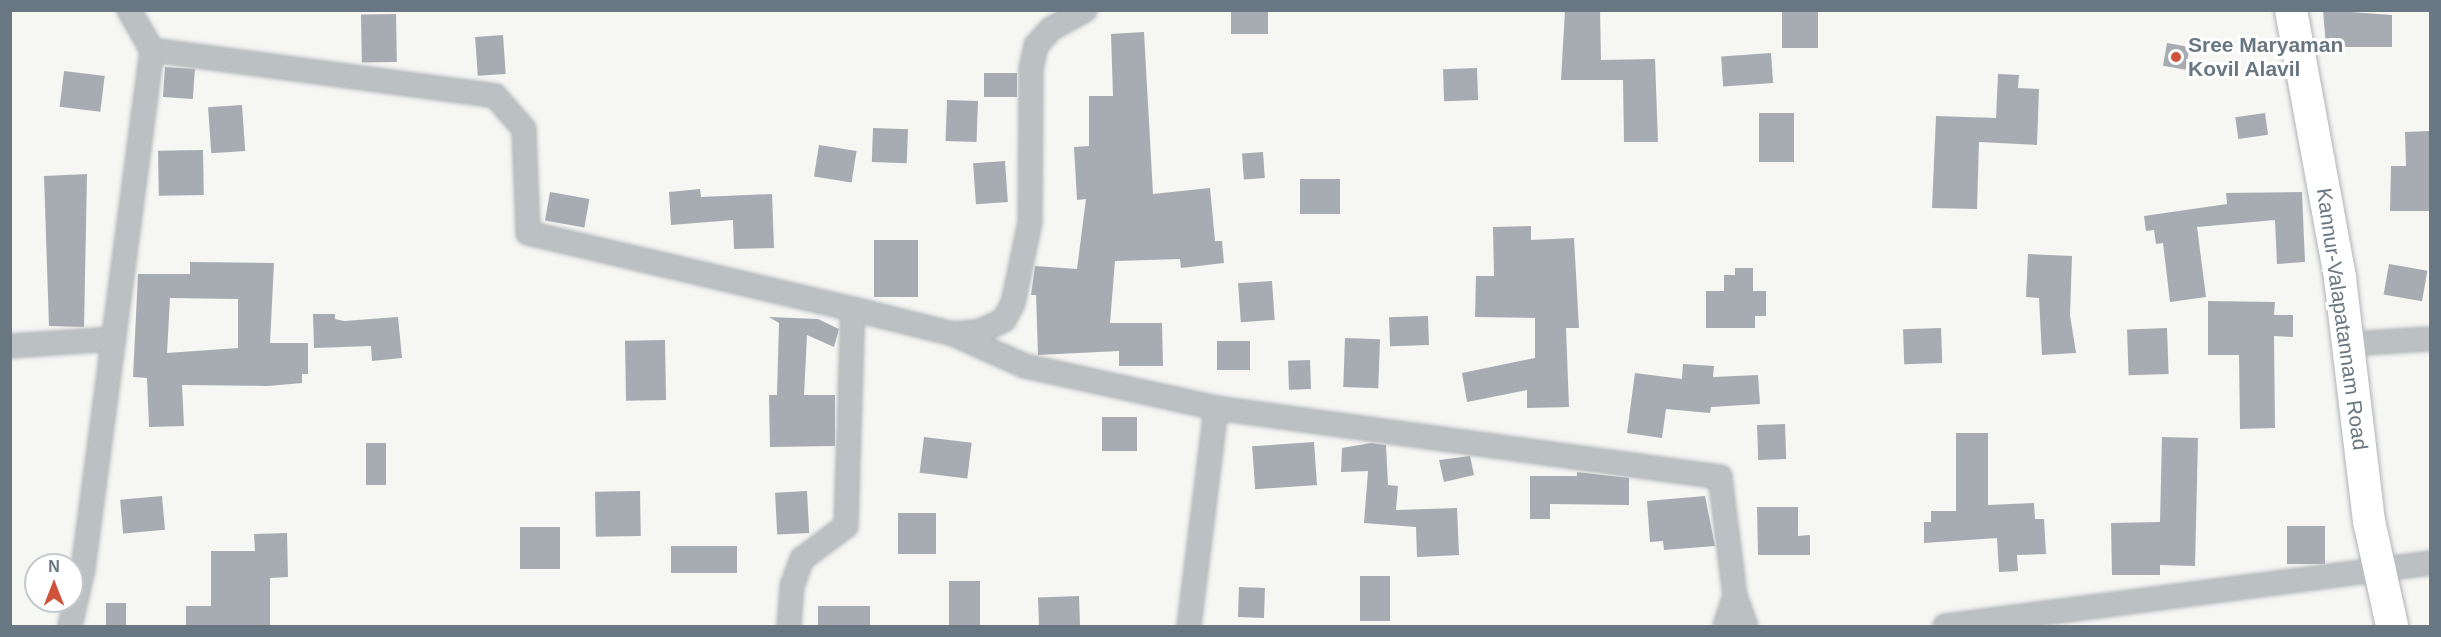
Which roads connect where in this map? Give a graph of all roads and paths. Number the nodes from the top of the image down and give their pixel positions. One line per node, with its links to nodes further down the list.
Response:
1 (129, 10): 4 (street)
2 (1085, 10): 6 (street)
3 (2291, 10): 9 (main road, Kannur-Valapatannam Road)
4 (152, 50): 5 (street); 7 (street)
5 (854, 309): 6 (street); 16 (street)
6 (953, 334): 11 (street)
7 (113, 339): 10 (street); 15 (street)
8 (2430, 339): 9 (street)
9 (2348, 344): 13 (main road, Kannur-Valapatannam Road)
10 (10, 346)
11 (1216, 408): 14 (street); 17 (street)
12 (2430, 563): 13 (street)
13 (2380, 573): 20 (street); 21 (main road, Kannur-Valapatannam Road)
14 (1735, 596): 18 (street); 19 (street)
15 (70, 627)
16 (789, 627)
17 (1189, 627)
18 (1725, 627)
19 (1746, 627)
20 (1945, 627)
21 (2392, 627)

